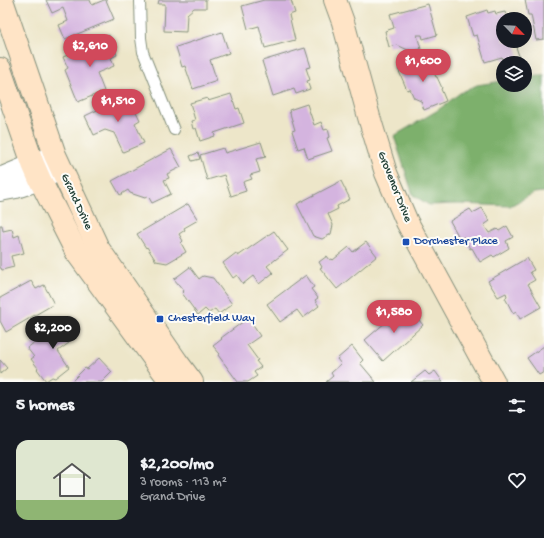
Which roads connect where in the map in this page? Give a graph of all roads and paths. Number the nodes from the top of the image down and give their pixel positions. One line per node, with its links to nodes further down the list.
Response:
1 (2, 0): 6 (main road, Grand Drive)
2 (140, 0): 5 (lane)
3 (335, 0): 12 (main road, Grovenor Drive)
4 (0, 68): 7 (main road, Grand Drive)
5 (174, 130)
6 (58, 162): 7 (street); 10 (main road, Grand Drive)
7 (36, 172): 8 (street); 9 (street); 10 (main road, Grand Drive)
8 (0, 178)
9 (0, 191)
10 (171, 372): 11 (main road, Grand Drive)
11 (192, 382)
12 (494, 382)

